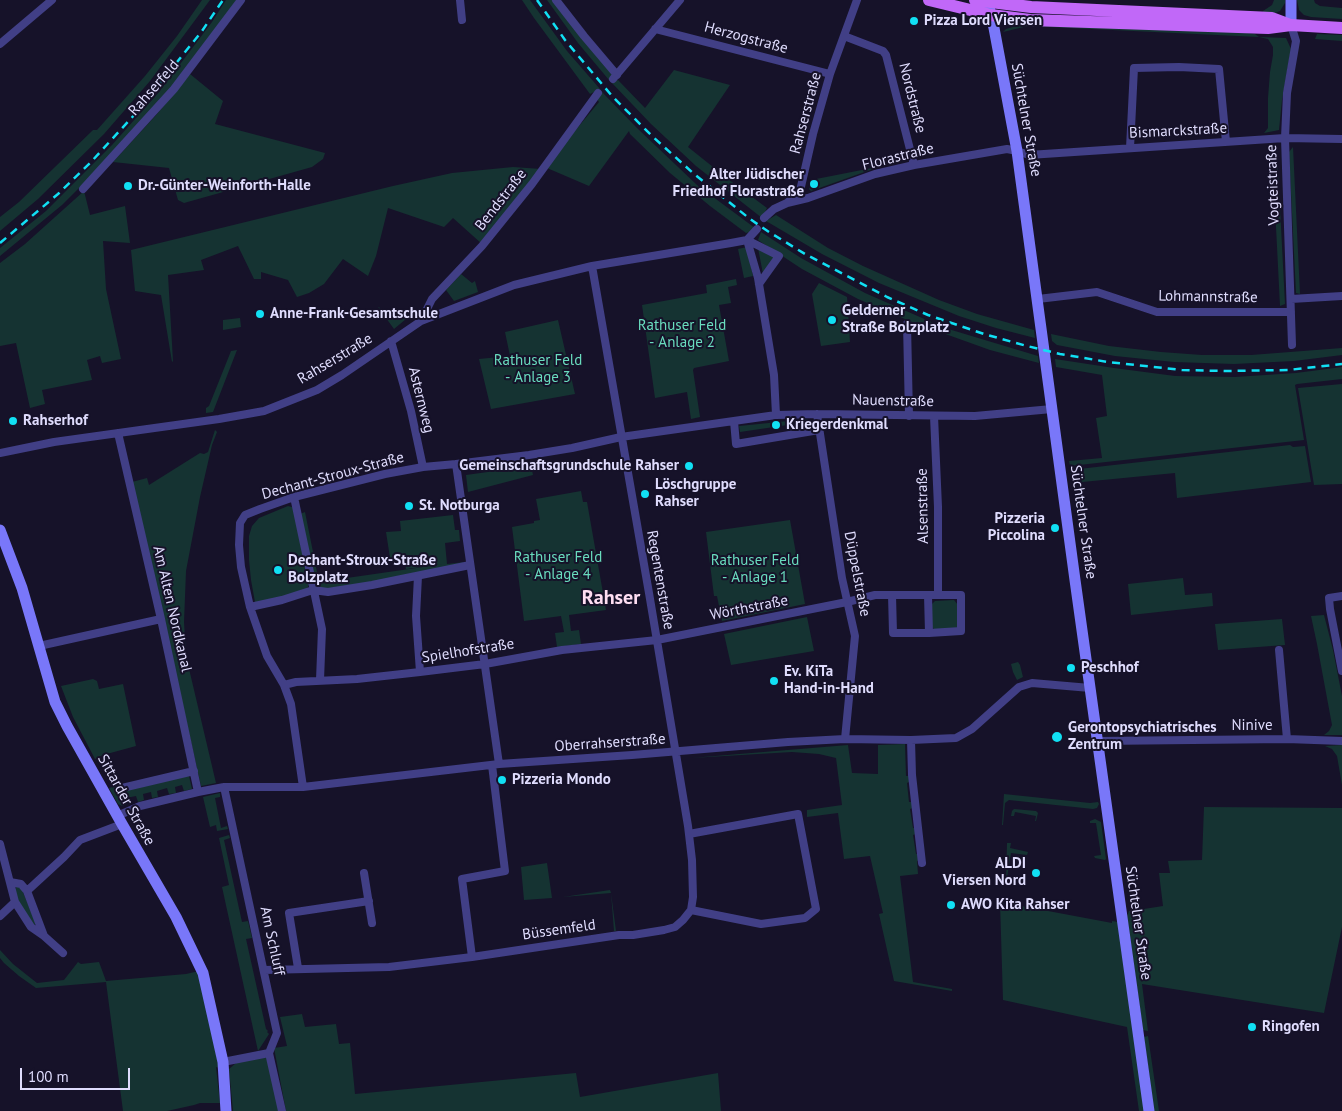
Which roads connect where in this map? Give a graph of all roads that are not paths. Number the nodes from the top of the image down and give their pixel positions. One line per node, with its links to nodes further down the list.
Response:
1 (52, 0): 16 (street)
2 (241, 0): 25 (street, Rahserfeld)
3 (460, 0): 10 (street)
4 (556, 0): 14 (street)
5 (680, 0): 14 (street)
6 (857, 0): 15 (street, Rahserstraße)
7 (929, 0): 11 (main road)
8 (980, 0): 11 (main road, Süchtelner Straße); 12 (main road)
9 (1291, 0): 12 (main road)
10 (462, 20)
11 (996, 20): 12 (main road); 23 (main road, Süchtelner Straße)
12 (1291, 25): 13 (main road); 19 (street, Vogteistraße)
13 (1342, 28)
14 (655, 29): 17 (street, Herzogstraße)
15 (844, 36): 17 (street, Rahserstraße); 24 (street, Nordstraße)
16 (0, 44)
17 (830, 74): 26 (street, Rahserstraße)
18 (598, 93): 36 (street, Bendstraße)
19 (1286, 138): 20 (street, Bismarckstraße); 21 (street, Bismarckstraße); 34 (street, Vogteistraße)
20 (1342, 139)
21 (1226, 142): 22 (street, Bismarckstraße); 22 (street)
22 (1130, 148): 23 (street, Bismarckstraße)
23 (1017, 151): 24 (street, Florastraße); 33 (main road, Süchtelner Straße)
24 (914, 165): 26 (street, Florastraße)
25 (83, 189)
26 (787, 203): 27 (street, Rahserstraße)
27 (764, 218)
28 (757, 229): 29 (street)
29 (747, 240): 30 (street, Rahserstraße); 31 (street); 31 (street)
30 (592, 266): 36 (street, Rahserstraße); 48 (street, Regentenstraße)
31 (759, 284): 42 (street)
32 (1342, 296): 34 (street)
33 (1038, 299): 35 (street, Lohmannstraße); 40 (main road, Süchtelner Straße)
34 (1290, 299): 35 (street, Vogteistraße)
35 (1291, 312): 39 (street, Vogteistraße)
36 (421, 321): 38 (street, Rahserstraße)
37 (908, 324): 43 (street)
38 (391, 341): 47 (street, Rahserstraße); 51 (street, Asternweg)
39 (1292, 345)
40 (1052, 409): 44 (street, Nauenstraße); 73 (main road, Süchtelner Straße)
41 (817, 414): 42 (street, Nauenstraße); 43 (street, Nauenstraße); 46 (street, Düppelstraße)
42 (776, 415): 45 (street, Nauenstraße)
43 (909, 416): 44 (street, Nauenstraße)
44 (934, 416): 59 (street, Alsenstraße)
45 (734, 421): 46 (street); 48 (street, Nauenstraße)
46 (819, 430): 61 (street, Düppelstraße)
47 (118, 433): 49 (street, Rahserstraße); 63 (street, Am Alten Nordkanal)
48 (621, 437): 50 (street, Dechant-Stroux-Straße); 65 (street, Regentenstraße)
49 (0, 453)
50 (456, 464): 51 (street, Dechant-Stroux-Straße); 54 (street)
51 (423, 467): 52 (street, Dechant-Stroux-Straße)
52 (294, 498): 56 (street); 62 (street, Dechant-Stroux-Straße)
53 (0, 530): 66 (main road, Sittarder Straße)
54 (470, 565): 55 (street); 68 (street)
55 (418, 576): 56 (street); 70 (street)
56 (313, 590): 62 (street); 71 (street)
57 (928, 594): 58 (street); 59 (street); 64 (street)
58 (892, 595): 61 (street); 64 (street)
59 (938, 595): 64 (street)
60 (1342, 596): 69 (street)
61 (847, 602): 65 (street, Wörthstraße); 75 (street, Düppelstraße)
62 (250, 607): 72 (street, Dechant-Stroux-Straße)
63 (161, 619): 66 (street); 81 (street, Am Alten Nordkanal)
64 (929, 633)
65 (657, 640): 68 (street, Spielhofstraße); 79 (street, Regentenstraße)
66 (39, 646): 86 (main road, Sittarder Straße)
67 (1279, 650): 74 (street, Ninive)
68 (485, 664): 70 (street, Spielhofstraße); 80 (street)
69 (1342, 671)
70 (420, 672): 71 (street, Spielhofstraße)
71 (320, 680): 72 (street, Spielhofstraße)
72 (284, 685): 83 (street, Dechant-Stroux-Straße)
73 (1090, 688): 76 (street, Oberrahserstraße); 77 (main road, Süchtelner Straße)
74 (1287, 739): 77 (street, Ninive); 78 (street, Ninive)
75 (845, 740): 76 (street, Oberrahserstraße); 79 (street, Oberrahserstraße)
76 (911, 740): 89 (street)
77 (1098, 740): 107 (main road, Süchtelner Straße)
78 (1342, 741)
79 (676, 752): 80 (street, Oberrahserstraße); 87 (street)
80 (495, 764): 83 (street, Oberrahserstraße); 100 (street)
81 (194, 771): 84 (street); 85 (street, Am Alten Nordkanal)
82 (224, 787): 83 (street, Oberrahserstraße); 85 (street, Oberrahserstraße); 102 (street, Am Schluff)
83 (303, 787)
84 (122, 788)
85 (198, 792): 86 (street, Oberrahserstraße)
86 (120, 820): 92 (street, Oberrahserstraße); 104 (main road, Sittarder Straße)
87 (689, 834): 95 (street); 95 (street)
88 (0, 844): 91 (street)
89 (922, 863)
90 (364, 873): 93 (street)
91 (10, 882): 92 (street); 94 (street)
92 (27, 891): 98 (street)
93 (369, 901): 97 (street); 101 (street)
94 (15, 902): 96 (street); 98 (street)
95 (690, 910): 100 (street, Büssemfeld)
96 (0, 916)
97 (372, 923)
98 (44, 936): 99 (street)
99 (63, 953)
100 (472, 957): 101 (street, Büssemfeld)
101 (298, 968): 102 (street, Büssemfeld)
102 (264, 970): 103 (street, Am Schluff)
103 (269, 1052): 104 (street); 106 (street)
104 (223, 1062): 105 (main road, Sittarder Straße)
105 (226, 1111)
106 (282, 1111)
107 (1149, 1111)

